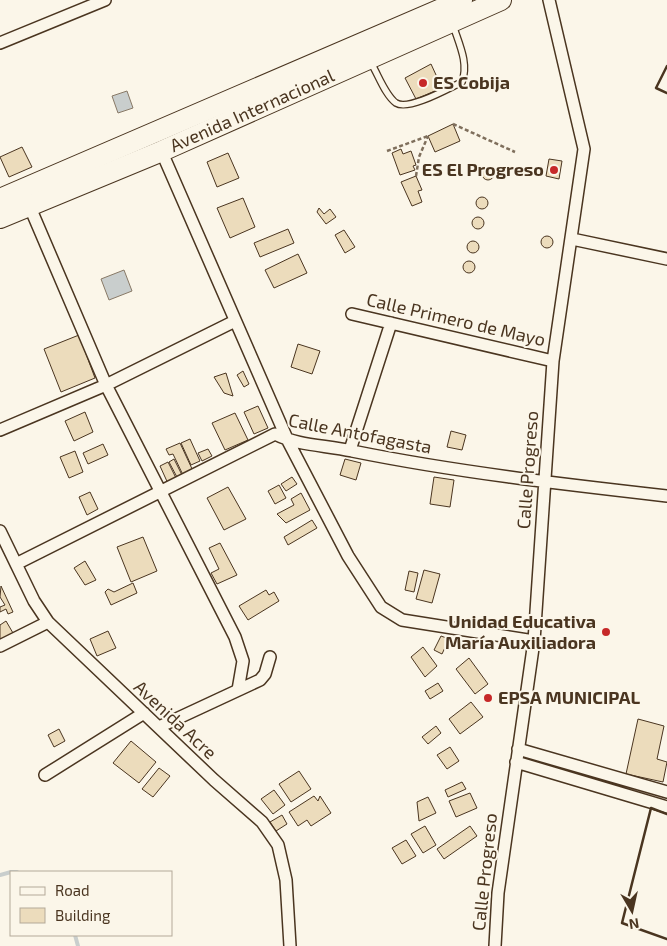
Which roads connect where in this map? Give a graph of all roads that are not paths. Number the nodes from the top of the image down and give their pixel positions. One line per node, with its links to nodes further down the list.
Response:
1 (105, 0): 6 (street)
2 (462, 0): 8 (highway, Avenida Internacional)
3 (501, 0): 5 (highway, Avenida Internacional)
4 (549, 0): 12 (street, Calle Progreso)
5 (452, 22): 7 (highway, Avenida Internacional); 7 (lane)
6 (0, 43)
7 (369, 59): 8 (highway, Avenida Internacional)
8 (157, 142): 9 (highway, Avenida Internacional); 10 (highway, Avenida Internacional); 15 (street)
9 (0, 199)
10 (30, 205): 11 (highway, Avenida Internacional); 18 (street)
11 (0, 218)
12 (572, 239): 13 (street); 17 (street, Calle Progreso)
13 (667, 259)
14 (352, 314): 16 (street, Calle Primero de Mayo)
15 (235, 321): 18 (street); 20 (street)
16 (391, 323): 17 (street, Calle Primero de Mayo); 21 (street)
17 (553, 361): 22 (street, Calle Progreso)
18 (106, 385): 19 (street); 23 (street)
19 (0, 430)
20 (288, 441): 21 (street, Calle Antofagasta); 23 (street, Calle Antofagasta); 28 (street)
21 (350, 450): 22 (street, Calle Antofagasta)
22 (545, 482): 24 (street, Calle Antofagasta); 28 (street, Calle Progreso)
23 (160, 493): 26 (street, Calle Antofagasta); 31 (street)
24 (667, 496)
25 (0, 530): 26 (street, Avenida Acre)
26 (16, 564): 27 (street, Avenida Acre)
27 (48, 622): 29 (street); 32 (street, Avenida Acre)
28 (534, 641): 34 (street, Calle Progreso)
29 (0, 646)
30 (270, 657): 31 (street)
31 (238, 690): 33 (street)
32 (144, 712): 33 (street, Avenida Acre); 36 (street)
33 (159, 727): 39 (street, Avenida Acre)
34 (518, 749): 35 (street, Calle Progreso); 37 (street)
35 (516, 762): 38 (street); 40 (street, Calle Progreso)
36 (45, 775)
37 (667, 792)
38 (667, 807)
39 (290, 946)
40 (495, 946)

